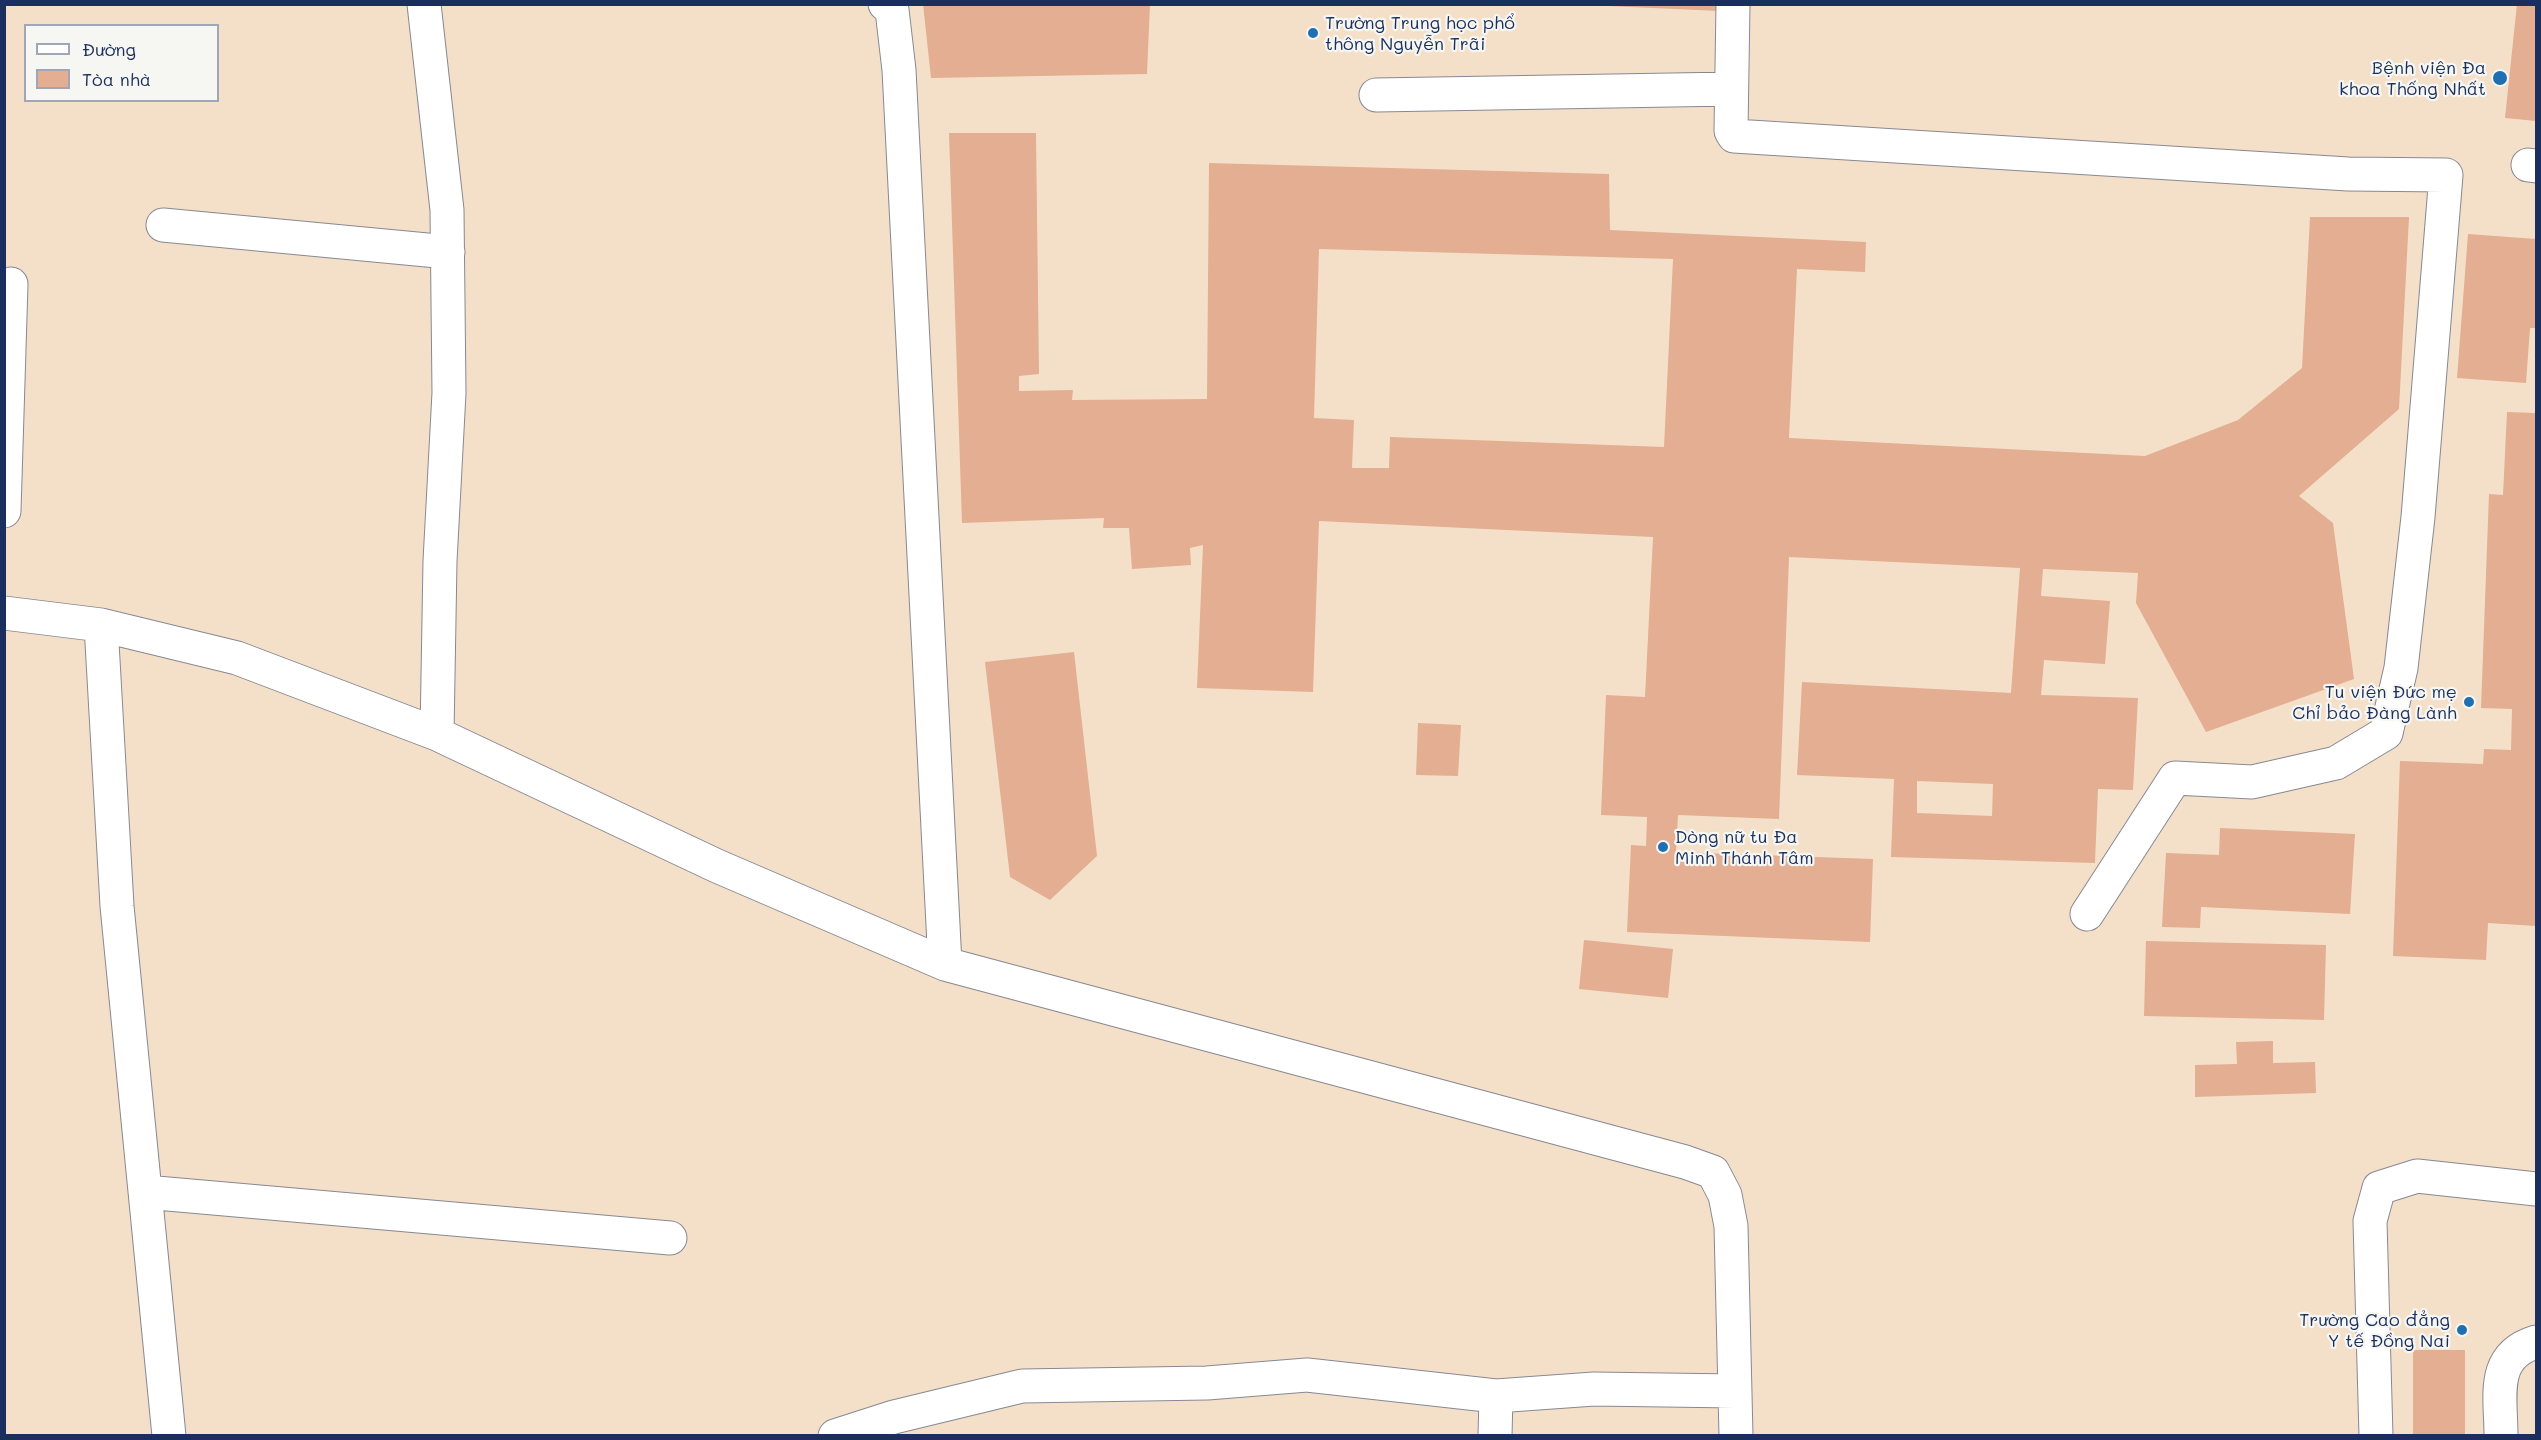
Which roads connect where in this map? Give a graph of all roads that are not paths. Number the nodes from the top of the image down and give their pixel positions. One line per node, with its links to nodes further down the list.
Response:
1 (424, 4): 7 (street)
2 (885, 4): 14 (street)
3 (1733, 4): 4 (street)
4 (1731, 89): 5 (street); 13 (street)
5 (1376, 95)
6 (164, 225): 7 (street)
7 (448, 252): 12 (street)
8 (11, 284): 9 (street)
9 (4, 511)
10 (4, 613): 11 (street)
11 (101, 625): 12 (street); 16 (street)
12 (437, 734): 14 (street)
13 (2087, 914)
14 (945, 964): 19 (street)
15 (2536, 1189): 25 (street)
16 (145, 1192): 17 (street); 21 (street)
17 (670, 1238)
18 (2536, 1342): 26 (street)
19 (1735, 1391): 20 (street); 24 (street)
20 (1496, 1396): 22 (street); 23 (street)
21 (169, 1436)
22 (835, 1436)
23 (1495, 1436)
24 (1736, 1436)
25 (2376, 1436)
26 (2501, 1436)

